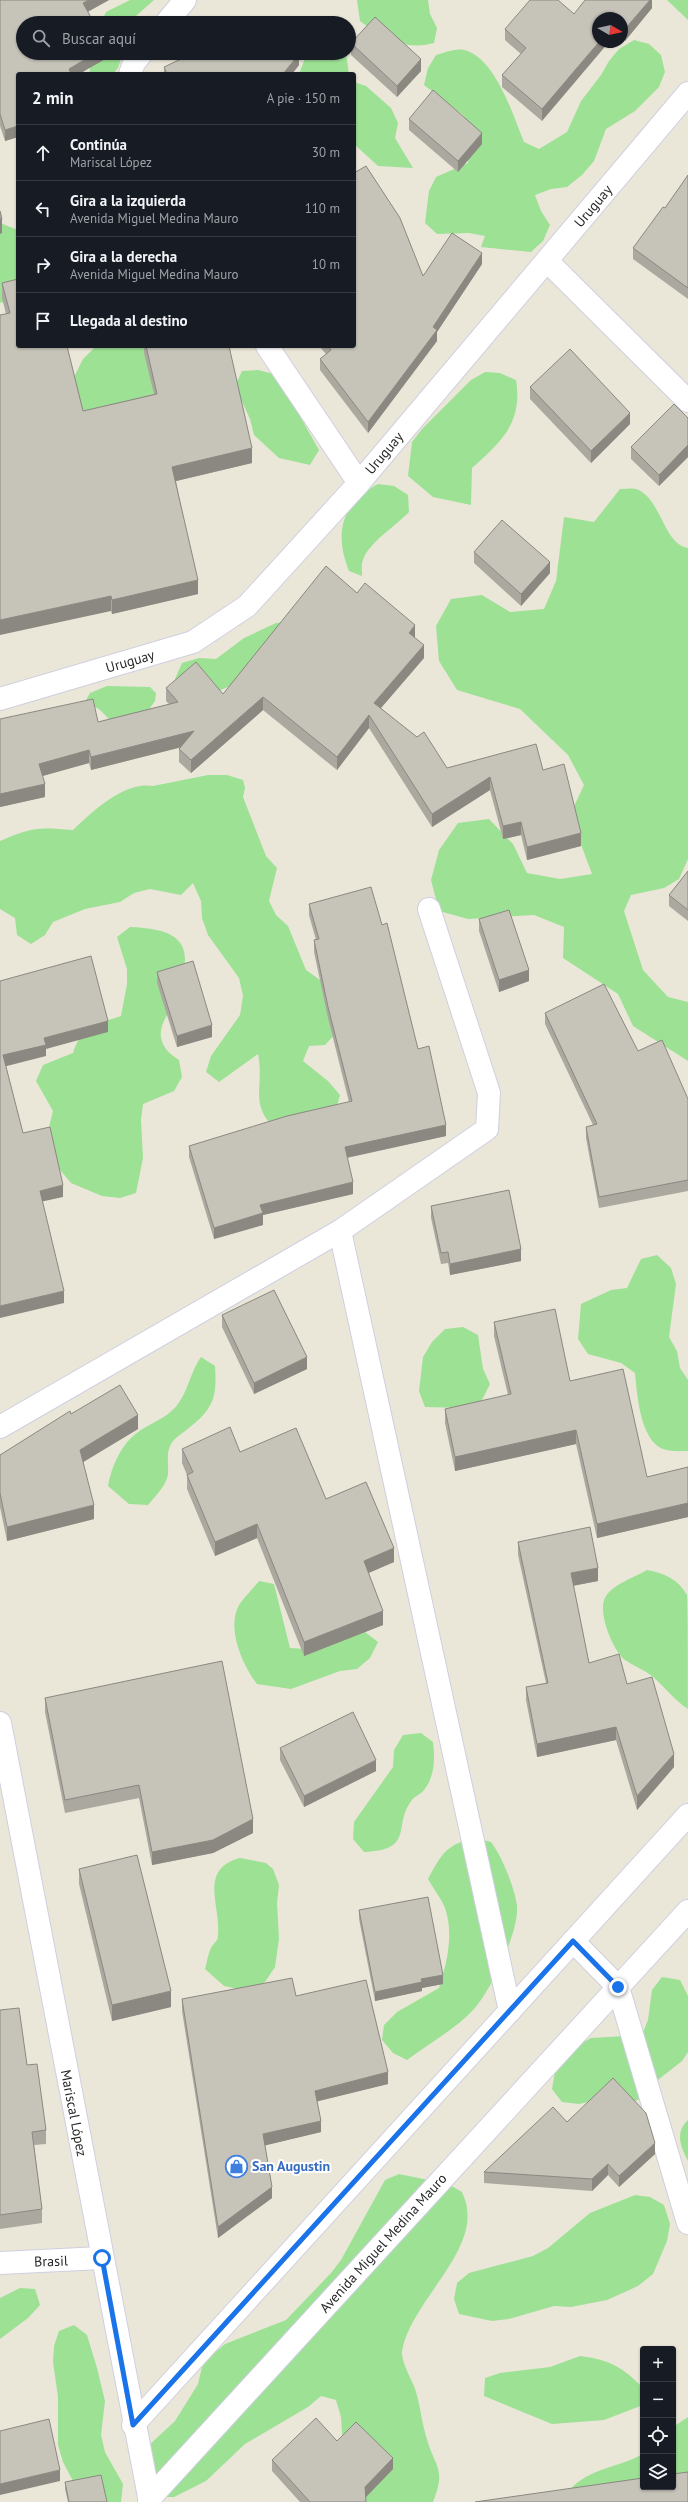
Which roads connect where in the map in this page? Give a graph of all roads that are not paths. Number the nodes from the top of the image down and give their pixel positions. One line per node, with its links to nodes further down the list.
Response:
1 (185, 0): 2 (street)
2 (172, 16)
3 (136, 60): 4 (street)
4 (131, 72)
5 (688, 93): 6 (street, Uruguay)
6 (547, 261): 8 (street); 9 (street, Uruguay)
7 (268, 348): 9 (street)
8 (688, 400)
9 (359, 483): 10 (street, Uruguay)
10 (0, 698)
11 (429, 909): 12 (street)
12 (340, 1231): 13 (street); 19 (street)
13 (0, 1427)
14 (0, 1723): 21 (street, Mariscal López)
15 (688, 1815): 17 (street)
16 (688, 1911): 18 (street, Avenida Miguel Medina Mauro)
17 (573, 1941): 18 (street); 19 (street)
18 (618, 1987): 20 (street); 24 (street, Avenida Miguel Medina Mauro)
19 (510, 2011): 23 (street)
20 (688, 2224)
21 (102, 2258): 22 (street, Brasil); 23 (street, Mariscal López)
22 (0, 2263)
23 (133, 2425): 24 (street, Mariscal López)
24 (149, 2500)

